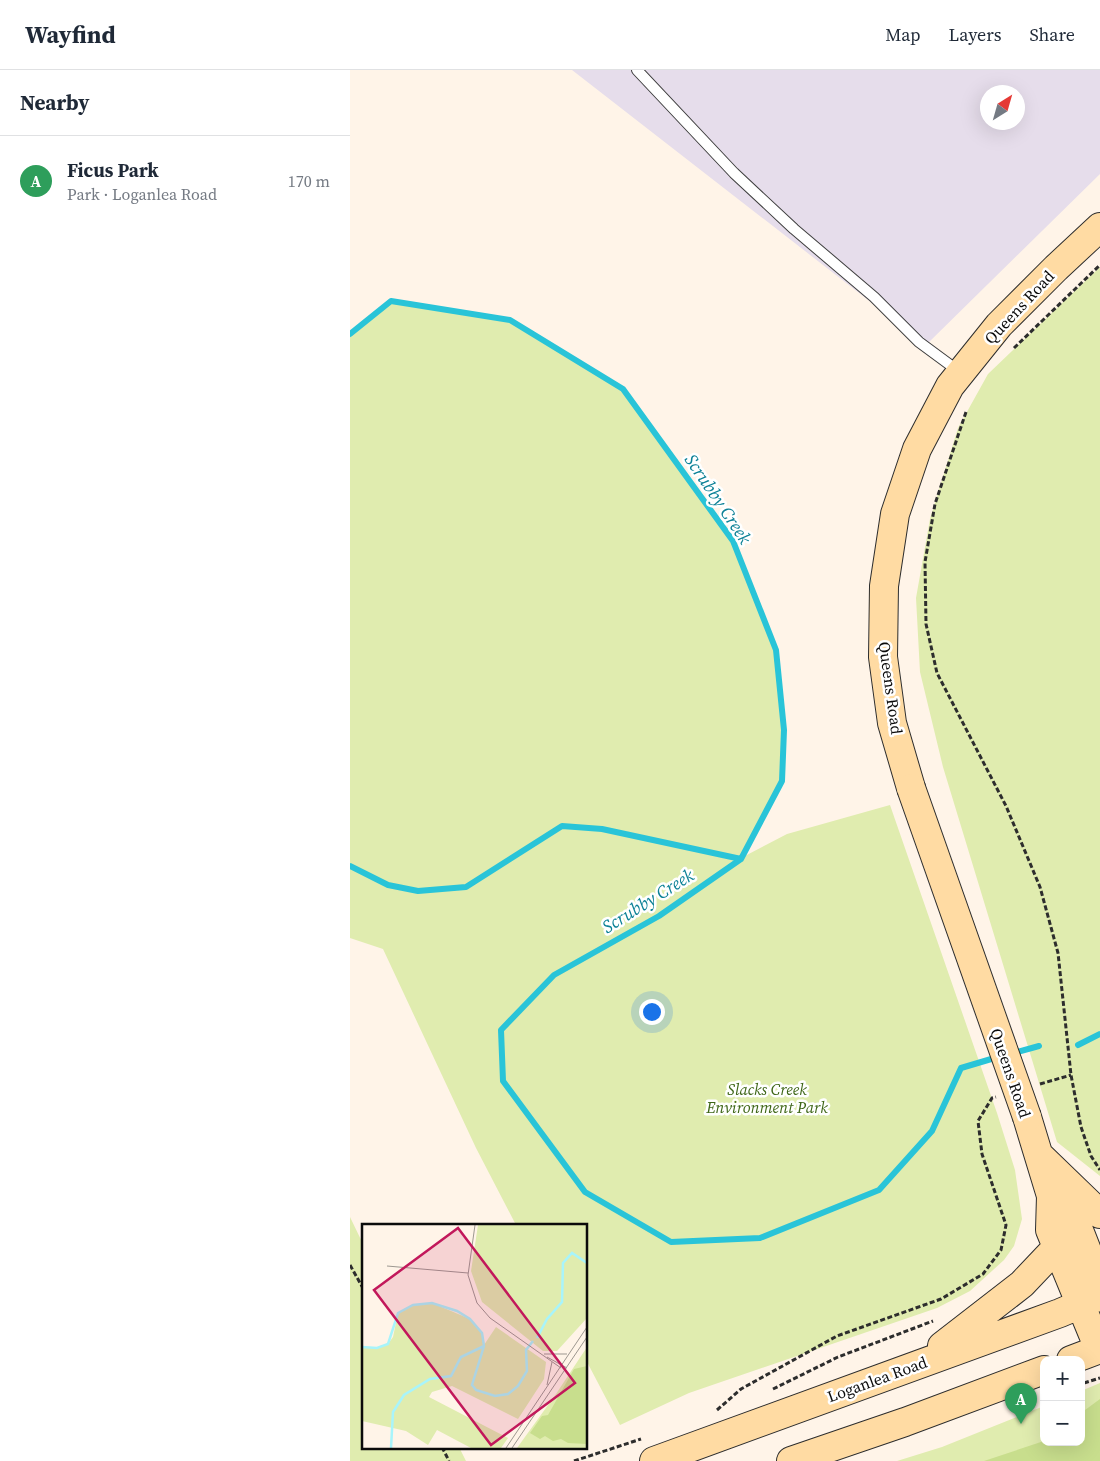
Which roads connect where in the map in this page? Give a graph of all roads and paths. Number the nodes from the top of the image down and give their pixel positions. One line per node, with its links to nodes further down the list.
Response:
1 (637, 70): 5 (lane)
2 (1100, 227): 5 (street, Queens Road)
3 (1100, 265): 4 (path)
4 (1012, 350)
5 (961, 373): 10 (street, Queens Road, bridge)
6 (969, 404): 7 (path)
7 (1070, 1074): 8 (path); 11 (path)
8 (1035, 1086)
9 (1001, 1096): 27 (path)
10 (1038, 1154): 12 (street, Queens Road); 13 (street)
11 (1100, 1170)
12 (1051, 1196): 14 (street, Queens Road); 16 (street, Queens Road)
13 (1100, 1214)
14 (1057, 1247): 18 (street, Queens Road); 22 (street)
15 (350, 1265): 17 (path)
16 (1100, 1284)
17 (362, 1286)
18 (1090, 1300): 20 (street, Queens Road); 22 (street, Loganlea Road)
19 (934, 1320): 26 (path)
20 (1099, 1349): 21 (street)
21 (1081, 1356)
22 (917, 1364): 30 (street, Loganlea Road)
23 (1040, 1371): 31 (street)
24 (1100, 1378): 25 (path)
25 (1085, 1383)
26 (767, 1392)
27 (734, 1404)
28 (442, 1448): 29 (path)
29 (449, 1461)
30 (654, 1461)
31 (791, 1461)

